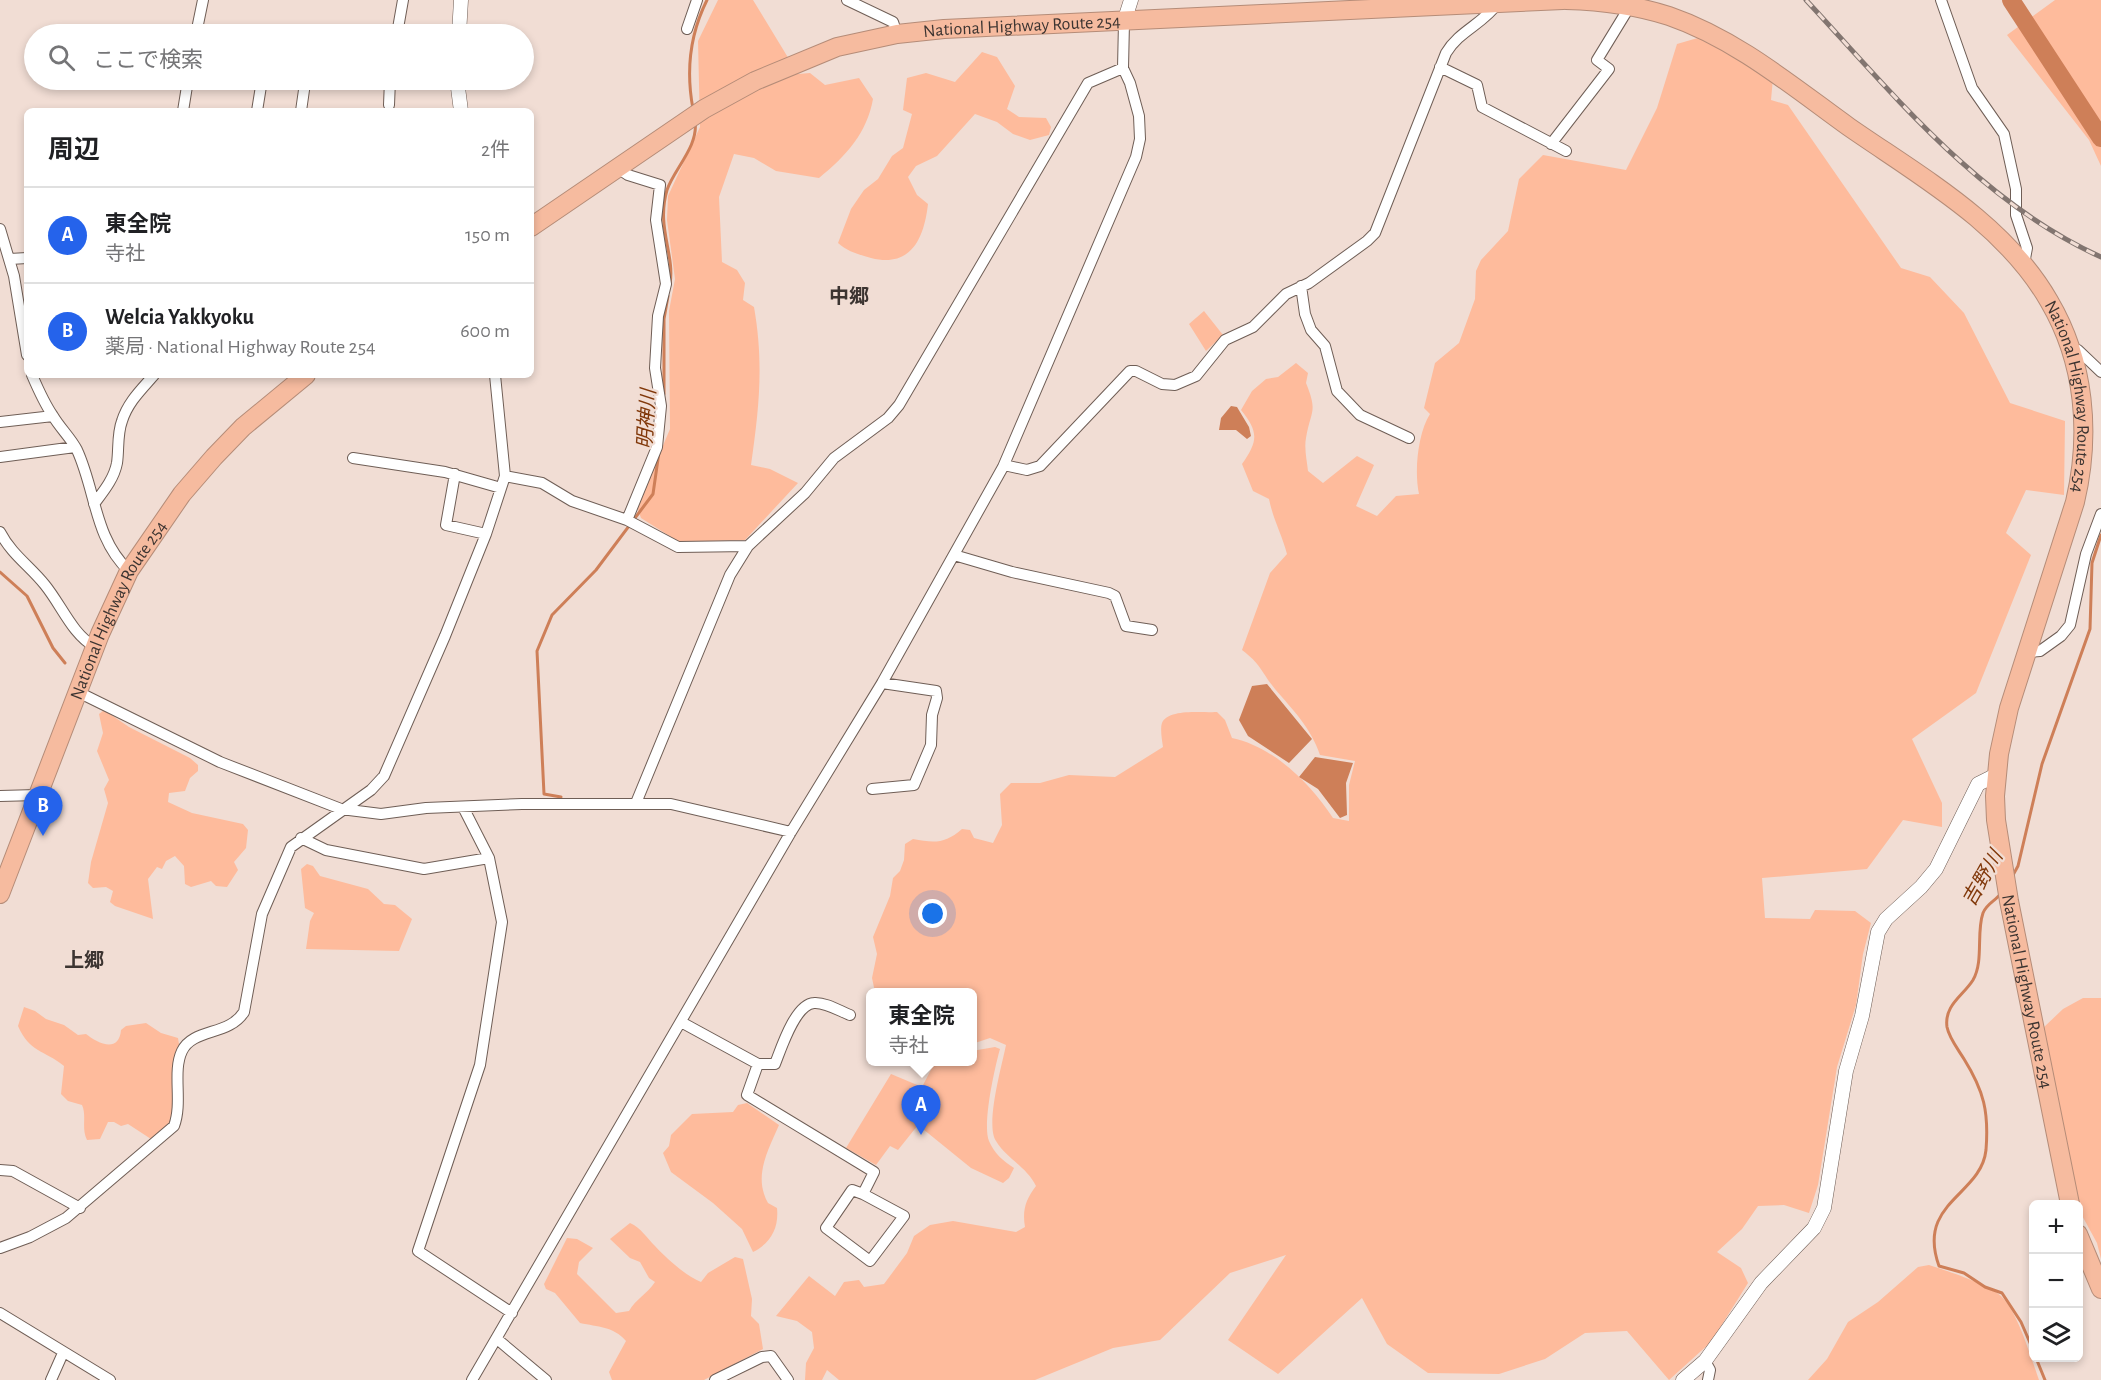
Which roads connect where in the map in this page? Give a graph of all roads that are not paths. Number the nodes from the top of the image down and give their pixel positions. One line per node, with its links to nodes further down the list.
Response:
1 (202, 0): 13 (street)
2 (403, 0): 14 (street)
3 (461, 0): 15 (street)
4 (697, 0): 16 (street)
5 (847, 0): 17 (street)
6 (1131, 0): 12 (street)
7 (1565, 0): 9 (highway, National Highway Route 254); 10 (highway, National Highway Route 254)
8 (1941, 0): 37 (street)
9 (1599, 1): 11 (highway, National Highway Route 254)
10 (1498, 3): 12 (highway, National Highway Route 254); 18 (street)
11 (1630, 6): 30 (street); 37 (highway, National Highway Route 254)
12 (1124, 22): 17 (highway, National Highway Route 254); 19 (street)
13 (198, 24)
14 (399, 24)
15 (460, 24)
16 (687, 29)
17 (897, 34): 32 (highway, National Highway Route 254)
18 (1440, 67): 30 (street); 38 (street)
19 (1123, 68): 52 (street); 61 (street)
20 (186, 90): 26 (street)
21 (260, 90): 27 (street)
22 (304, 90): 28 (street)
23 (390, 90): 25 (street)
24 (457, 90): 29 (street)
25 (389, 105)
26 (183, 108)
27 (257, 108)
28 (301, 108)
29 (458, 108)
30 (1551, 144): 31 (street)
31 (1566, 151)
32 (619, 169): 33 (highway, National Highway Route 254); 58 (street)
33 (534, 225)
34 (0, 229): 36 (street)
35 (24, 258): 36 (street)
36 (10, 259): 39 (street)
37 (2024, 264): 40 (highway, National Highway Route 254)
38 (1301, 286): 48 (street); 52 (street)
39 (23, 305)
40 (2071, 350): 41 (street); 66 (highway, National Highway Route 254)
41 (2101, 372)
42 (34, 378): 46 (street)
43 (151, 378): 56 (street)
44 (302, 378): 63 (highway, National Highway Route 254)
45 (495, 378): 54 (street)
46 (53, 416): 47 (street); 49 (street)
47 (0, 422)
48 (1410, 438)
49 (75, 447): 50 (street); 56 (street)
50 (0, 457)
51 (353, 458): 53 (street)
52 (1004, 465): 62 (street)
53 (455, 474): 55 (street); 60 (street)
54 (505, 476): 55 (street); 58 (street)
55 (501, 488): 60 (street)
56 (94, 504): 63 (street)
57 (2101, 514): 66 (street)
58 (632, 522): 61 (street)
59 (0, 532): 65 (street)
60 (486, 534): 75 (street)
61 (748, 546): 73 (street)
62 (954, 555): 64 (street); 67 (street)
63 (129, 571): 65 (highway, National Highway Route 254)
64 (1152, 630)
65 (95, 648): 68 (highway, National Highway Route 254)
66 (2028, 652): 69 (highway, National Highway Route 254)
67 (882, 682): 70 (street); 76 (street)
68 (78, 692): 71 (highway, National Highway Route 254); 75 (street)
69 (1996, 775): 85 (highway, National Highway Route 254); 94 (street)
70 (872, 789)
71 (37, 795): 72 (street); 79 (highway, National Highway Route 254)
72 (0, 796)
73 (636, 803): 74 (street); 76 (street)
74 (463, 807): 75 (street); 78 (street)
75 (341, 809): 77 (street)
76 (791, 832): 81 (street)
77 (301, 838): 78 (street); 86 (street)
78 (489, 858): 91 (street)
79 (0, 894)
80 (850, 1015): 82 (street)
81 (681, 1022): 82 (street); 91 (street)
82 (758, 1064): 84 (street)
83 (0, 1170): 86 (street)
84 (863, 1194): 84 (street)
85 (2069, 1200)
86 (80, 1208): 88 (street)
87 (2083, 1244): 89 (highway)
88 (0, 1248)
89 (2101, 1289)
90 (0, 1313): 93 (street)
91 (512, 1313): 92 (street)
92 (496, 1339): 97 (street); 98 (street)
93 (63, 1353): 95 (street); 96 (street)
94 (1705, 1361): 101 (street); 102 (street)
95 (51, 1380)
96 (110, 1380)
97 (472, 1380)
98 (546, 1380)
99 (716, 1380): 100 (street)
100 (788, 1380)
101 (1683, 1380)
102 (1708, 1380)

